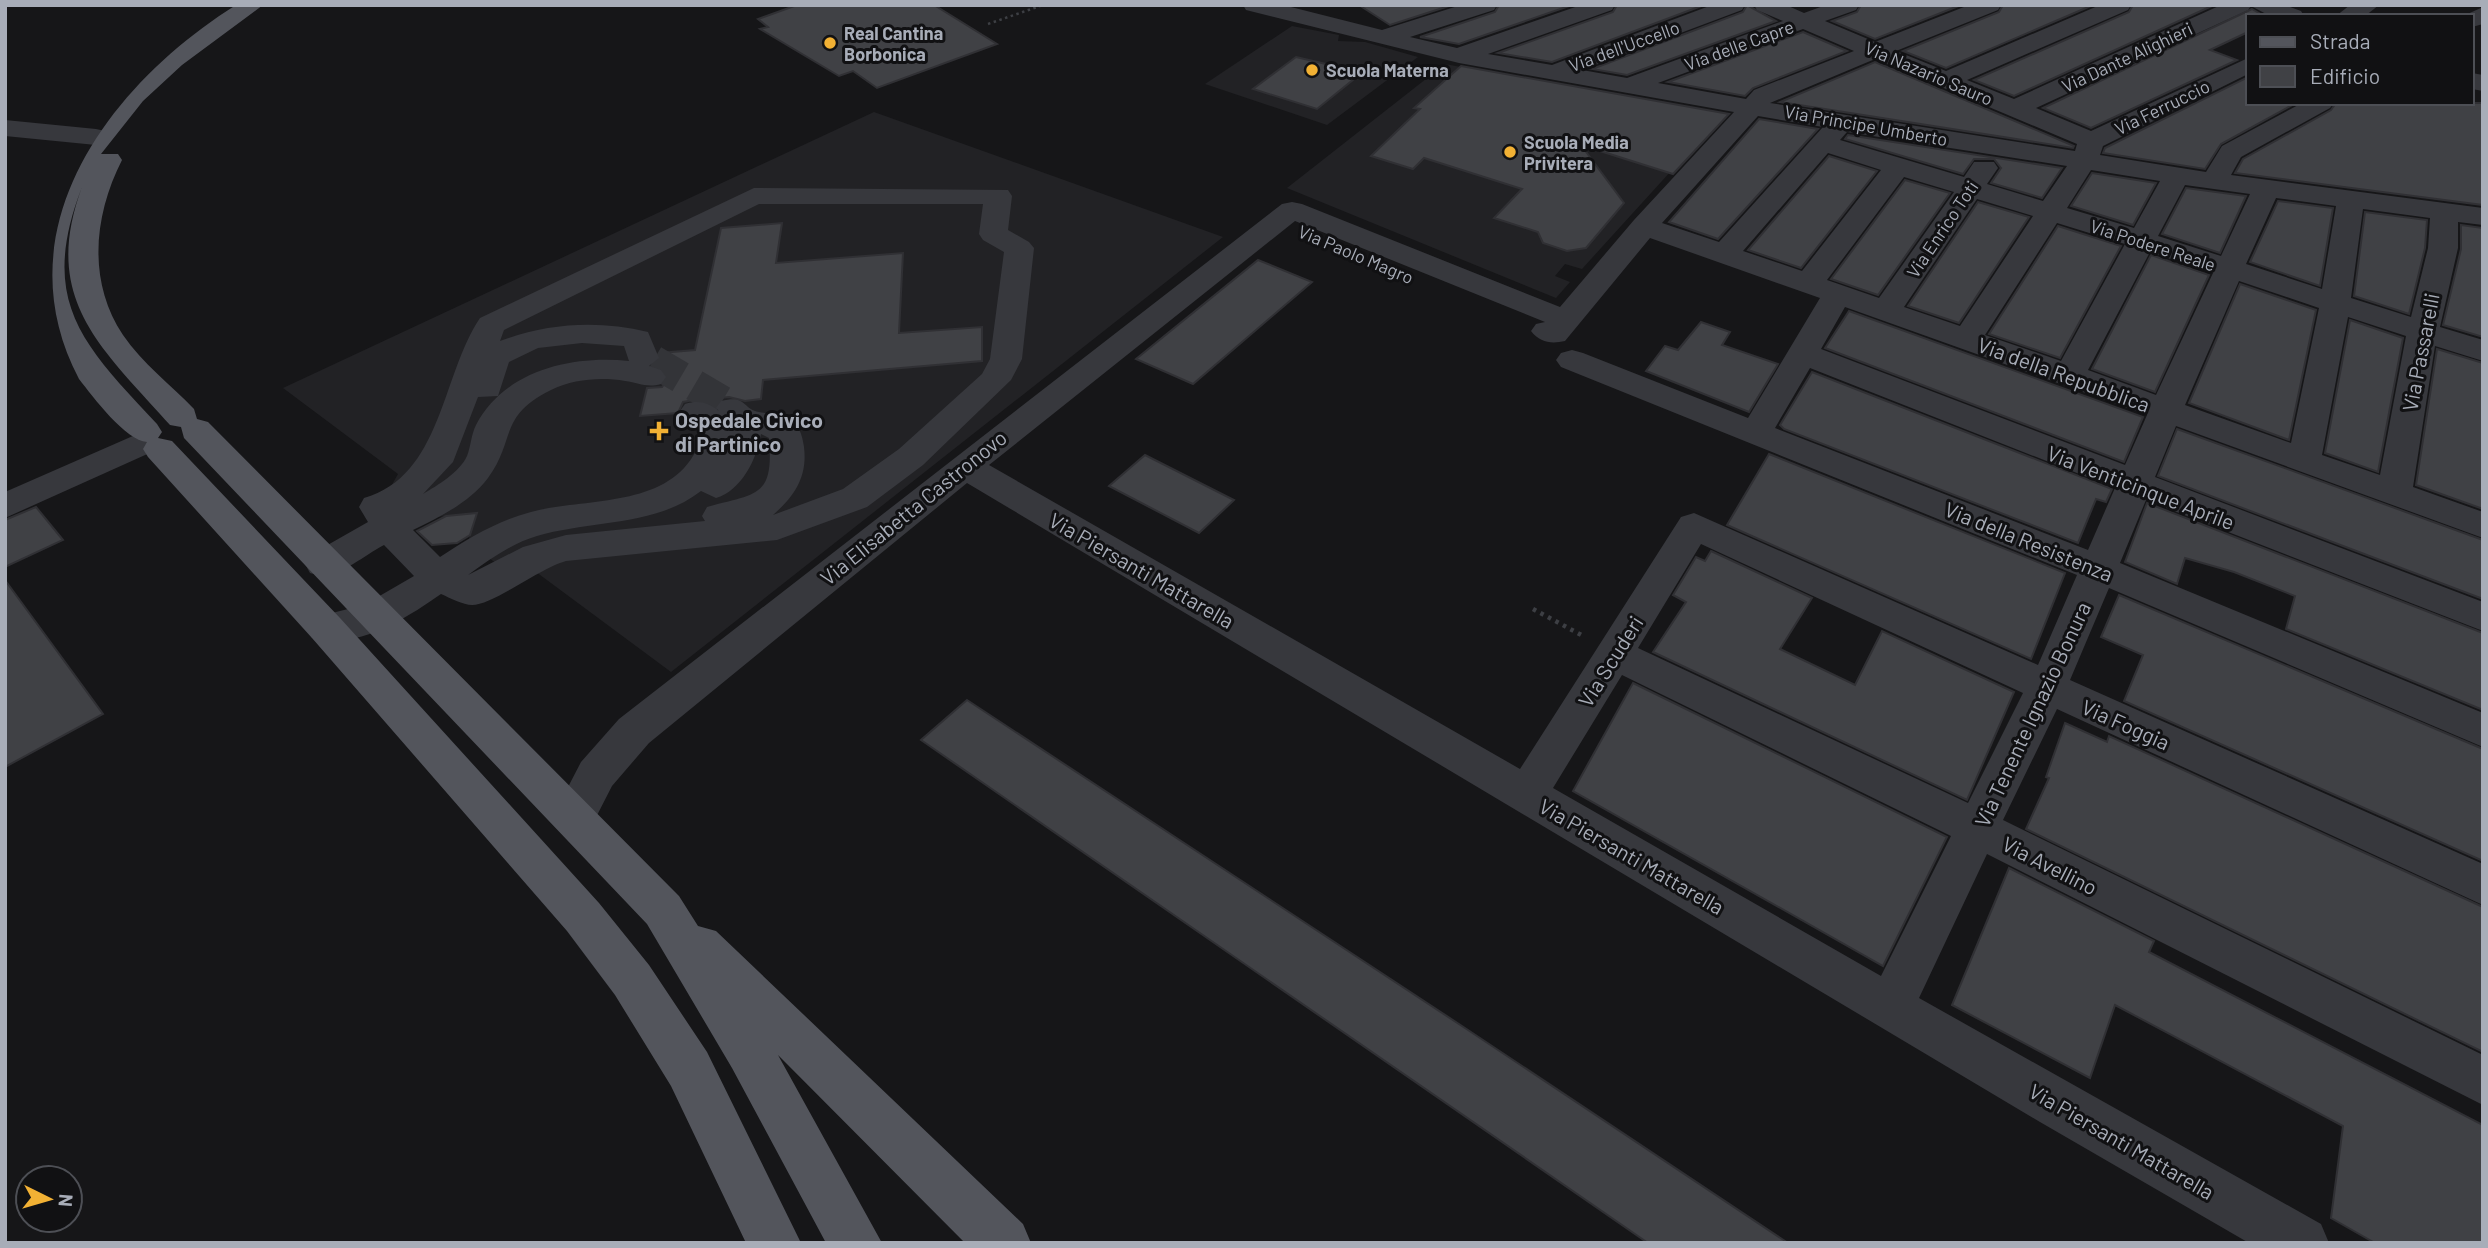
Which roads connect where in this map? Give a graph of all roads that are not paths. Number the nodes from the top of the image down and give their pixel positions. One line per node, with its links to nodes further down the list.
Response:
1 (252, 5): 31 (main road)
2 (274, 5): 60 (main road)
3 (1254, 5): 17 (street, Via Principe Umberto)
4 (1363, 5): 17 (street)
5 (1486, 5): 19 (street)
6 (1604, 5): 21 (street)
7 (1734, 5): 23 (street, Via dell'Uccello)
8 (1765, 5): 18 (street, Via Nazario Sauro)
9 (1848, 5): 18 (street, Via delle Capre)
10 (1990, 5): 20 (street)
11 (2120, 5): 24 (street)
12 (2240, 5): 28 (street, Via Dante Alighieri)
13 (2262, 5): 15 (street)
14 (2368, 5): 16 (street)
15 (2287, 14)
16 (2351, 14)
17 (1312, 21): 19 (street, Via Principe Umberto)
18 (1805, 21): 20 (street, Via Nazario Sauro); 25 (street, Via delle Capre)
19 (1383, 38): 21 (street, Via Principe Umberto)
20 (1876, 50): 24 (street, Via Nazario Sauro); 27 (street)
21 (1459, 56): 23 (street, Via Principe Umberto)
22 (2246, 66): 33 (street, Via Ferruccio)
23 (1553, 73): 25 (street, Via Principe Umberto)
24 (1947, 80): 28 (street, Via Nazario Sauro)
25 (1629, 85): 27 (street, Via Principe Umberto)
26 (2317, 105): 36 (street)
27 (1753, 106): 30 (street, Via Principe Umberto); 44 (street)
28 (2014, 109): 33 (street, Via Nazario Sauro)
29 (5, 128): 31 (street)
30 (1832, 133): 32 (street, Via Principe Umberto); 34 (street, Via Podere Reale); 46 (street)
31 (96, 137): 60 (main road)
32 (1999, 147): 33 (street, Via Principe Umberto); 38 (street, Via Enrico Toti)
33 (2088, 150): 35 (street, Via Principe Umberto); 41 (street)
34 (1898, 166): 38 (street, Via Podere Reale); 48 (street)
35 (2178, 173): 36 (street, Via Principe Umberto); 45 (street)
36 (2214, 181): 37 (street, Via Principe Umberto)
37 (2267, 186): 39 (street, Via Principe Umberto); 47 (street, Via Tenente Ignazio Bonura)
38 (1970, 188): 41 (street, Via Podere Reale); 50 (street, Via Enrico Toti)
39 (2351, 199): 40 (street, Via Principe Umberto); 49 (street)
40 (2444, 211): 42 (street, Via Principe Umberto); 51 (street, Via Passarelli)
41 (2048, 212): 45 (street, Via Podere Reale); 53 (street)
42 (2483, 216)
43 (1277, 220): 52 (street, Via Paolo Magro); 62 (street, Via Elisabetta Castronovo)
44 (1644, 226): 46 (street, Via della Repubblica); 52 (street)
45 (2142, 240): 47 (street, Via Podere Reale); 56 (street)
46 (1724, 254): 48 (street, Via della Repubblica)
47 (2229, 269): 49 (street, Via Podere Reale); 57 (street, Via Tenente Ignazio Bonura)
48 (1823, 288): 50 (street, Via della Repubblica); 55 (street)
49 (2334, 303): 51 (street, Via Podere Reale); 61 (street)
50 (1886, 310): 53 (street, Via della Repubblica)
51 (2422, 331): 54 (street, Via Podere Reale); 64 (street, Via Passarelli)
52 (1564, 338): 59 (street, Via della Resistenza)
53 (1967, 340): 56 (street, Via della Repubblica)
54 (2483, 351)
55 (1801, 353): 59 (street); 63 (street, Via Venticinque Aprile)
56 (2069, 375): 57 (street, Via della Repubblica)
57 (2166, 410): 61 (street, Via della Repubblica); 63 (street, Via Tenente Ignazio Bonura)
58 (696, 411): 72 (street)
59 (1757, 431): 71 (street, Via della Resistenza)
60 (165, 434): 65 (street); 70 (main road); 75 (main road)
61 (2304, 460): 64 (street, Via della Repubblica)
62 (965, 466): 79 (street, Via Piersanti Mattarella); 80 (street, Via Elisabetta Castronovo)
63 (2136, 485): 71 (street, Via Tenente Ignazio Bonura); 74 (street, Via Venticinque Aprile)
64 (2394, 494): 69 (street, Via della Repubblica)
65 (5, 506)
66 (382, 516): 66 (street); 70 (street); 72 (street); 72 (street)
67 (642, 524): 67 (street); 72 (street)
68 (1694, 526): 76 (street, Via Scuderi); 77 (street, Via Foggia)
69 (2483, 526)
70 (323, 564): 73 (main road)
71 (2099, 569): 77 (street, Via Tenente Ignazio Bonura); 78 (street, Via della Resistenza)
72 (465, 589): 73 (street)
73 (376, 616): 75 (street); 80 (main road)
74 (2483, 617)
75 (326, 628): 86 (main road)
76 (1615, 654): 79 (street, Via Scuderi); 81 (street, Via Avellino)
77 (2046, 688): 81 (street, Via Tenente Ignazio Bonura); 82 (street, Via Foggia)
78 (2483, 731)
79 (1526, 795): 84 (street, Via Piersanti Mattarella)
80 (575, 816): 83 (main road)
81 (1977, 828): 84 (street, Via Tenente Ignazio Bonura); 85 (street, Via Avellino)
82 (2483, 885)
83 (663, 910): 87 (main road); 88 (main road)
84 (1890, 1007): 89 (street, Via Piersanti Mattarella)
85 (2483, 1081)
86 (774, 1243)
87 (855, 1243)
88 (1004, 1243)
89 (2302, 1243)

